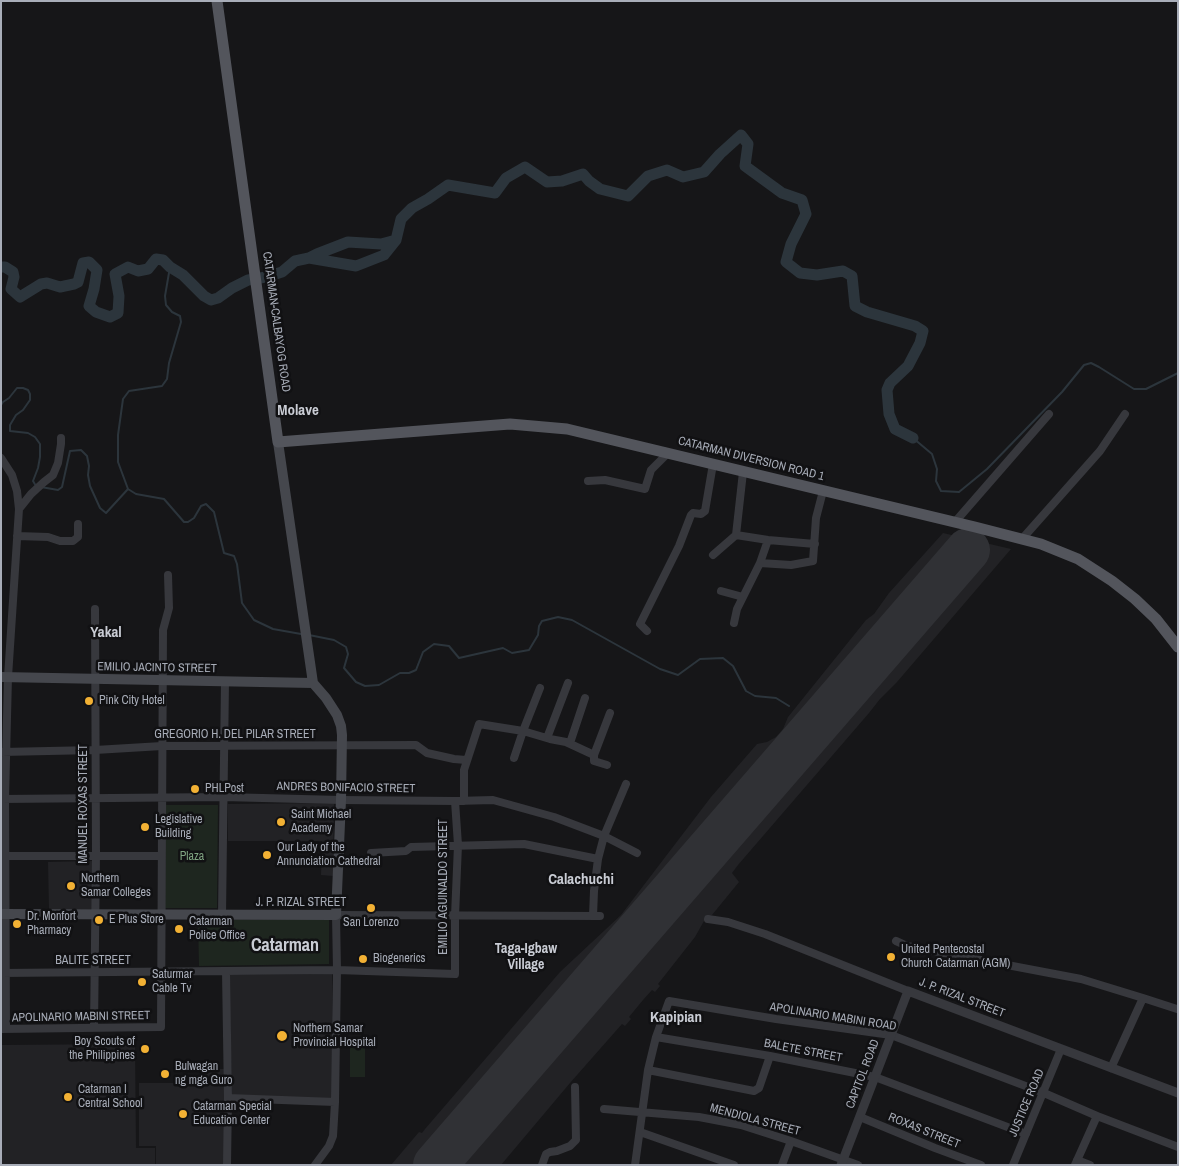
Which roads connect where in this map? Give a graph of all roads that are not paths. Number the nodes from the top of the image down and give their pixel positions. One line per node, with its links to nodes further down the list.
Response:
1 (217, 1): 5 (main road, CATARMAN-CALBAYOG ROAD)
2 (1049, 414): 13 (street)
3 (1124, 414): 17 (street)
4 (61, 438): 12 (street)
5 (278, 442): 6 (main road, CATARMAN DIVERSION ROAD 1); 33 (main road, CATARMAN-CALBAYOG ROAD)
6 (668, 453): 8 (main road, CATARMAN DIVERSION ROAD 1); 10 (street)
7 (1, 458): 12 (street)
8 (712, 464): 9 (main road, CATARMAN DIVERSION ROAD 1); 27 (street)
9 (743, 472): 11 (main road, CATARMAN DIVERSION ROAD 1); 15 (street)
10 (588, 481)
11 (823, 490): 13 (main road, CATARMAN DIVERSION ROAD 1); 19 (street)
12 (19, 509): 16 (street)
13 (955, 522): 17 (main road, CATARMAN DIVERSION ROAD 1)
14 (78, 524): 16 (street)
15 (736, 535): 18 (street); 20 (street)
16 (17, 536): 29 (street)
17 (1022, 539): 28 (main road, CATARMAN DIVERSION ROAD 1)
18 (768, 540): 19 (street); 21 (street)
19 (815, 544): 21 (street)
20 (713, 555)
21 (760, 564): 24 (street)
22 (168, 575): 31 (street)
23 (720, 590): 24 (street)
24 (743, 597): 26 (street)
25 (95, 609): 30 (street, MANUEL ROXAS STREET)
26 (734, 623)
27 (647, 631)
28 (1178, 647)
29 (4, 677): 30 (main road, EMILIO JACINTO STREET); 45 (street)
30 (95, 679): 31 (main road, EMILIO JACINTO STREET); 44 (street, MANUEL ROXAS STREET)
31 (163, 680): 32 (main road, EMILIO JACINTO STREET); 42 (street)
32 (225, 681): 33 (main road, EMILIO JACINTO STREET); 41 (street)
33 (313, 682): 43 (main road)
34 (568, 683): 39 (street)
35 (540, 688): 38 (street)
36 (585, 698): 40 (street)
37 (610, 713): 46 (street)
38 (523, 731): 39 (street); 47 (street); 48 (street)
39 (547, 738): 40 (street)
40 (570, 744): 46 (street)
41 (224, 745): 42 (street, GREGORIO H. DEL PILAR STREET); 43 (street, GREGORIO H. DEL PILAR STREET); 52 (street)
42 (162, 746): 44 (street, GREGORIO H. DEL PILAR STREET); 51 (street)
43 (342, 746): 48 (street, GREGORIO H. DEL PILAR STREET); 55 (main road)
44 (95, 750): 45 (street, GREGORIO H. DEL PILAR STREET); 53 (street, MANUEL ROXAS STREET)
45 (4, 751): 54 (street)
46 (594, 755): 49 (street)
47 (514, 758)
48 (466, 760): 57 (street)
49 (607, 766)
50 (626, 784): 58 (street)
51 (162, 797): 52 (street, ANDRES BONIFACIO STREET); 53 (street, ANDRES BONIFACIO STREET); 64 (street)
52 (223, 797): 55 (street, ANDRES BONIFACIO STREET); 69 (street)
53 (95, 798): 54 (street, ANDRES BONIFACIO STREET); 63 (street, MANUEL ROXAS STREET)
54 (3, 799): 62 (street)
55 (341, 800): 56 (street, ANDRES BONIFACIO STREET); 70 (main road)
56 (455, 801): 57 (street, ANDRES BONIFACIO STREET); 59 (street, EMILIO AGUINALDO STREET)
57 (464, 801): 58 (street, ANDRES BONIFACIO STREET)
58 (604, 836): 61 (street, ANDRES BONIFACIO STREET); 65 (street)
59 (458, 845): 60 (street); 65 (street); 71 (street, EMILIO AGUINALDO STREET)
60 (371, 853)
61 (638, 853)
62 (4, 856): 63 (street); 66 (street)
63 (96, 856): 64 (street); 67 (street, MANUEL ROXAS STREET)
64 (161, 856): 68 (street)
65 (598, 859): 71 (street, J. P. RIZAL STREET)
66 (4, 914): 67 (main road, J. P. RIZAL STREET); 78 (street)
67 (95, 915): 68 (main road, J. P. RIZAL STREET); 75 (street, MANUEL ROXAS STREET)
68 (161, 915): 69 (main road, J. P. RIZAL STREET); 76 (street)
69 (222, 915): 70 (main road, J. P. RIZAL STREET)
70 (336, 916): 71 (street, J. P. RIZAL STREET); 74 (street)
71 (455, 916): 79 (street, EMILIO AGUINALDO STREET)
72 (708, 919): 80 (street, J. P. RIZAL STREET)
73 (896, 941): 81 (street)
74 (337, 970): 77 (street, BALITE STREET); 79 (street, BALITE STREET); 96 (street)
75 (94, 972): 76 (street, BALITE STREET); 78 (street, BALITE STREET); 83 (street, MANUEL ROXAS STREET)
76 (161, 972): 77 (street, BALITE STREET); 83 (street, APOLINARIO MABINI STREET)
77 (226, 972): 95 (street)
78 (4, 973): 84 (street)
79 (455, 974)
80 (908, 991): 85 (street, CAPITOL ROAD); 87 (street, J. P. RIZAL STREET)
81 (1143, 998): 82 (street); 89 (street)
82 (1177, 1009)
83 (94, 1028): 84 (street, APOLINARIO MABINI STREET)
84 (4, 1029)
85 (891, 1035): 86 (street, APOLINARIO MABINI ROAD); 91 (street, CAPITOL ROAD); 93 (street, APOLINARIO MABINI ROAD)
86 (656, 1038): 88 (street, BALETE STREET); 90 (street, APOLINARIO MABINI ROAD)
87 (1061, 1049): 89 (street, J. P. RIZAL STREET); 93 (street, JUSTICE ROAD)
88 (770, 1056): 90 (street); 91 (street, BALETE STREET)
89 (1111, 1068): 94 (street, J. P. RIZAL STREET)
90 (648, 1070): 98 (street, APOLINARIO MABINI ROAD)
91 (875, 1077): 99 (street, CAPITOL ROAD); 102 (street, BALETE STREET)
92 (574, 1088): 109 (street)
93 (1044, 1093): 100 (street, APOLINARIO MABINI ROAD); 102 (street, JUSTICE ROAD)
94 (1178, 1094)
95 (228, 1098): 96 (street); 107 (street)
96 (335, 1102): 108 (street)
97 (604, 1109): 98 (street, MENDIOLA STREET)
98 (642, 1111): 101 (street, APOLINARIO MABINI ROAD); 103 (street, MENDIOLA STREET)
99 (860, 1116): 105 (street, CAPITOL ROAD); 114 (street, ROXAS STREET)
100 (1097, 1116): 104 (street, APOLINARIO MABINI ROAD); 106 (street)
101 (640, 1132): 110 (street, APOLINARIO MABINI ROAD); 111 (street)
102 (1026, 1134): 115 (street, JUSTICE ROAD)
103 (791, 1141): 105 (street, MENDIOLA STREET); 112 (street)
104 (1178, 1146)
105 (842, 1162): 113 (street, MENDIOLA STREET)
106 (1076, 1162): 116 (street)
107 (227, 1165)
108 (315, 1165)
109 (542, 1165)
110 (634, 1165)
111 (734, 1165)
112 (782, 1165)
113 (858, 1165)
114 (981, 1165)
115 (1014, 1165)
116 (1090, 1165)

